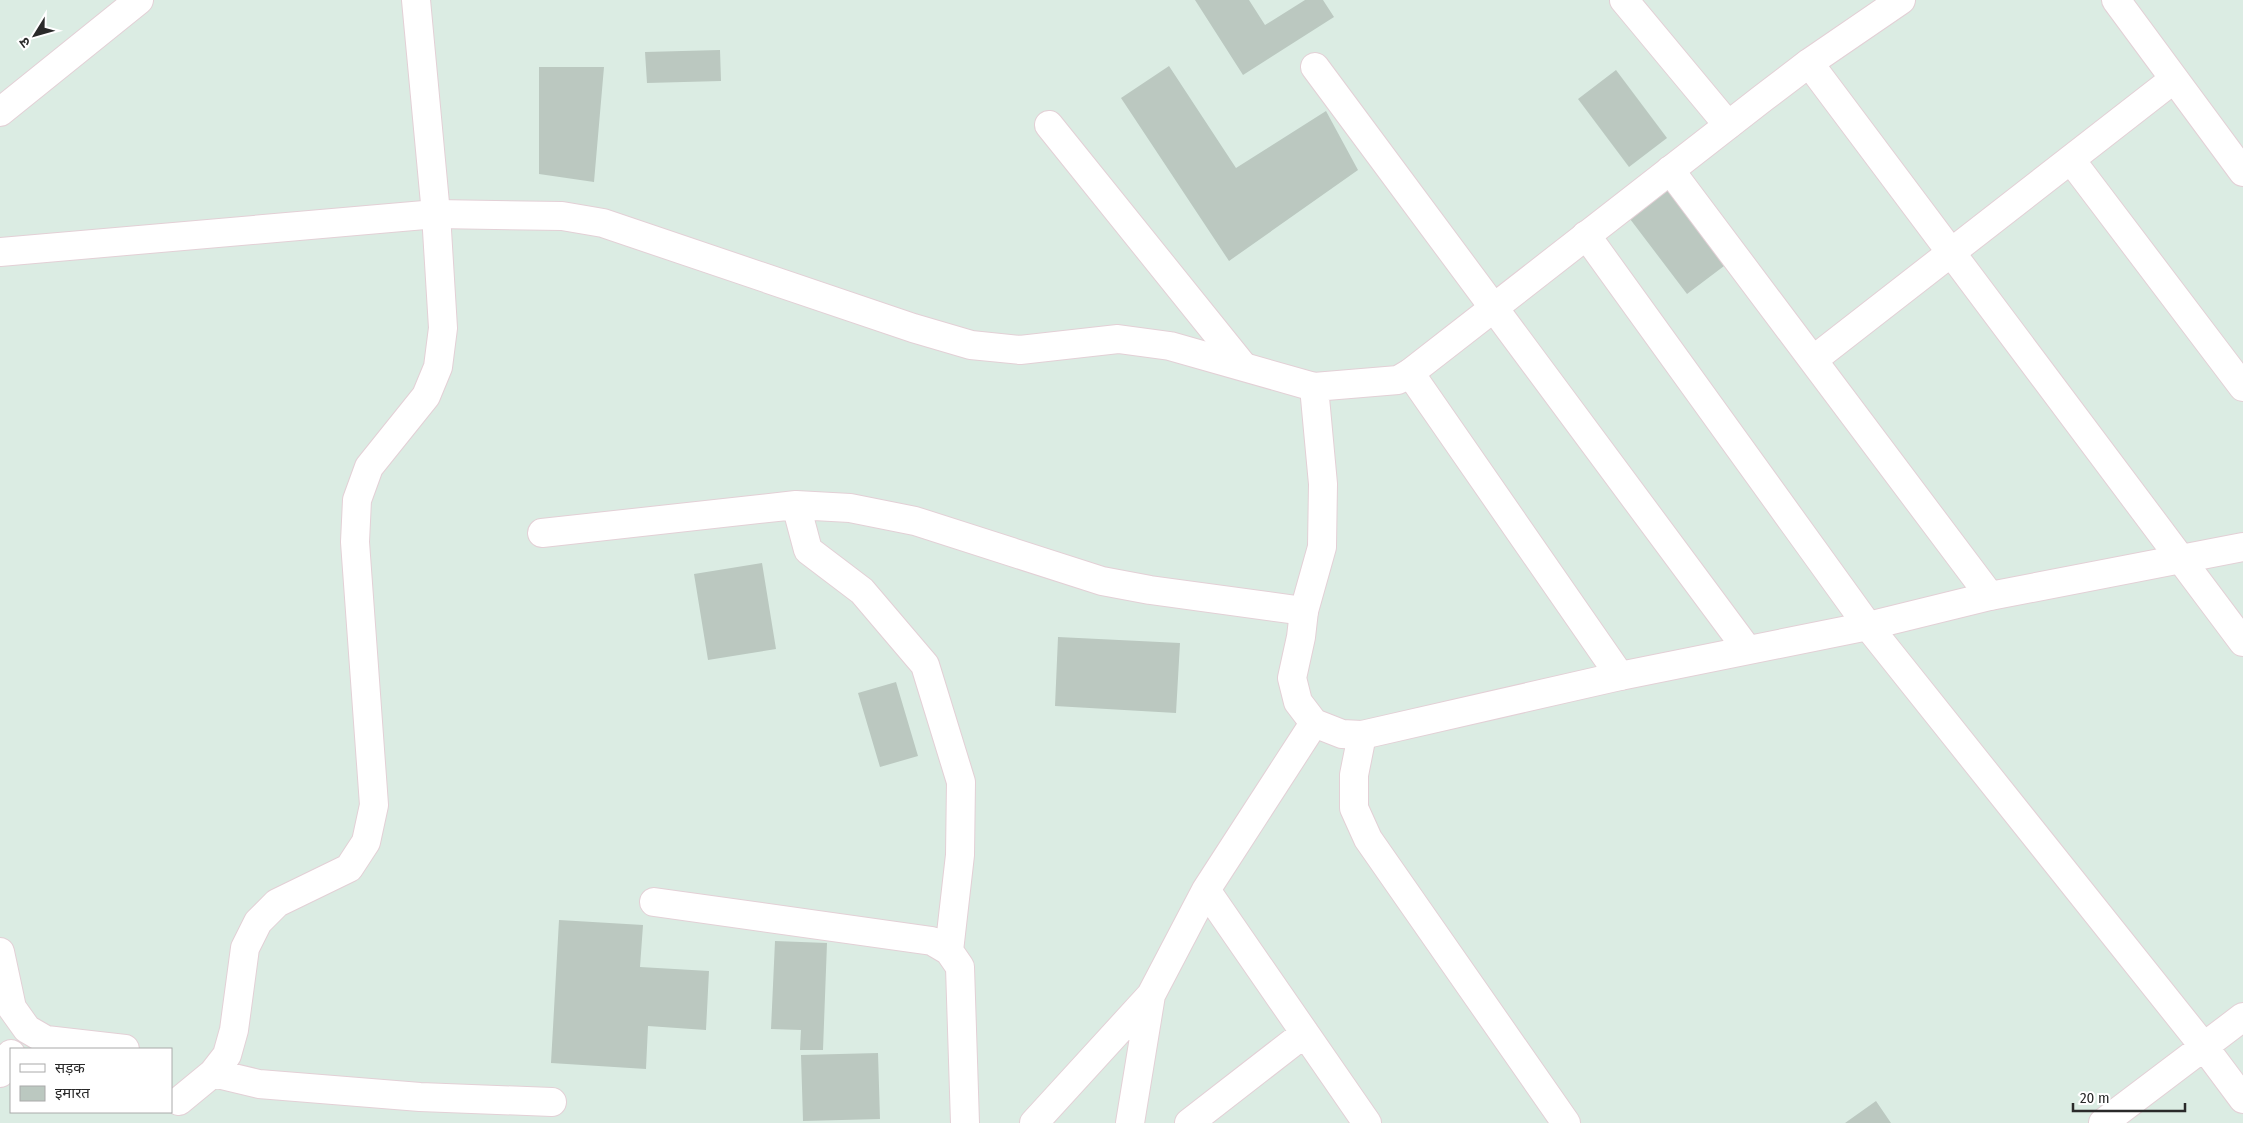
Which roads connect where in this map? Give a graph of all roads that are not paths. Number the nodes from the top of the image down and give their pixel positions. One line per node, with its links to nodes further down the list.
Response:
1 (139, 0): 9 (street)
2 (416, 0): 15 (street)
3 (1624, 0): 11 (street)
4 (2116, 0): 8 (street)
5 (1894, 2): 6 (street)
6 (1809, 63): 11 (street); 18 (street)
7 (1314, 67): 19 (street)
8 (2174, 79): 12 (street); 14 (street)
9 (0, 112)
10 (1049, 124): 21 (street)
11 (1728, 125): 13 (street)
12 (2071, 160): 18 (street); 24 (street)
13 (1670, 170): 16 (street); 20 (street)
14 (2243, 172)
15 (436, 214): 17 (street); 21 (street); 49 (street)
16 (1586, 235): 19 (street); 31 (street)
17 (0, 252)
18 (1952, 253): 20 (street); 28 (street)
19 (1494, 306): 22 (street); 33 (street)
20 (1813, 360): 29 (street)
21 (1243, 366): 23 (street)
22 (1410, 373): 23 (street); 34 (street)
23 (1314, 387): 30 (street)
24 (2243, 387)
25 (796, 505): 26 (street); 30 (street); 39 (street)
26 (542, 533)
27 (2243, 547): 28 (street)
28 (2182, 559): 29 (street); 32 (street)
29 (1990, 596): 31 (street)
30 (1304, 611): 35 (street)
31 (1868, 626): 33 (street); 46 (street)
32 (2243, 642)
33 (1747, 649): 34 (street)
34 (1620, 676): 36 (street)
35 (1314, 723): 36 (street); 37 (street)
36 (1362, 735): 58 (street)
37 (1206, 890): 41 (street); 43 (street)
38 (654, 902): 39 (street)
39 (949, 951): 53 (street)
40 (0, 952): 44 (street)
41 (1151, 995): 54 (street); 55 (street)
42 (2243, 1017): 46 (street)
43 (1305, 1033): 56 (street); 57 (street)
44 (20, 1039): 45 (street)
45 (116, 1048)
46 (2205, 1048): 50 (street); 59 (street)
47 (10, 1056): 48 (street)
48 (0, 1073)
49 (213, 1073): 51 (street); 52 (street)
50 (2243, 1099)
51 (552, 1102)
52 (176, 1103)
53 (965, 1123)
54 (1034, 1123)
55 (1130, 1123)
56 (1190, 1123)
57 (1367, 1123)
58 (1566, 1123)
59 (2103, 1123)

